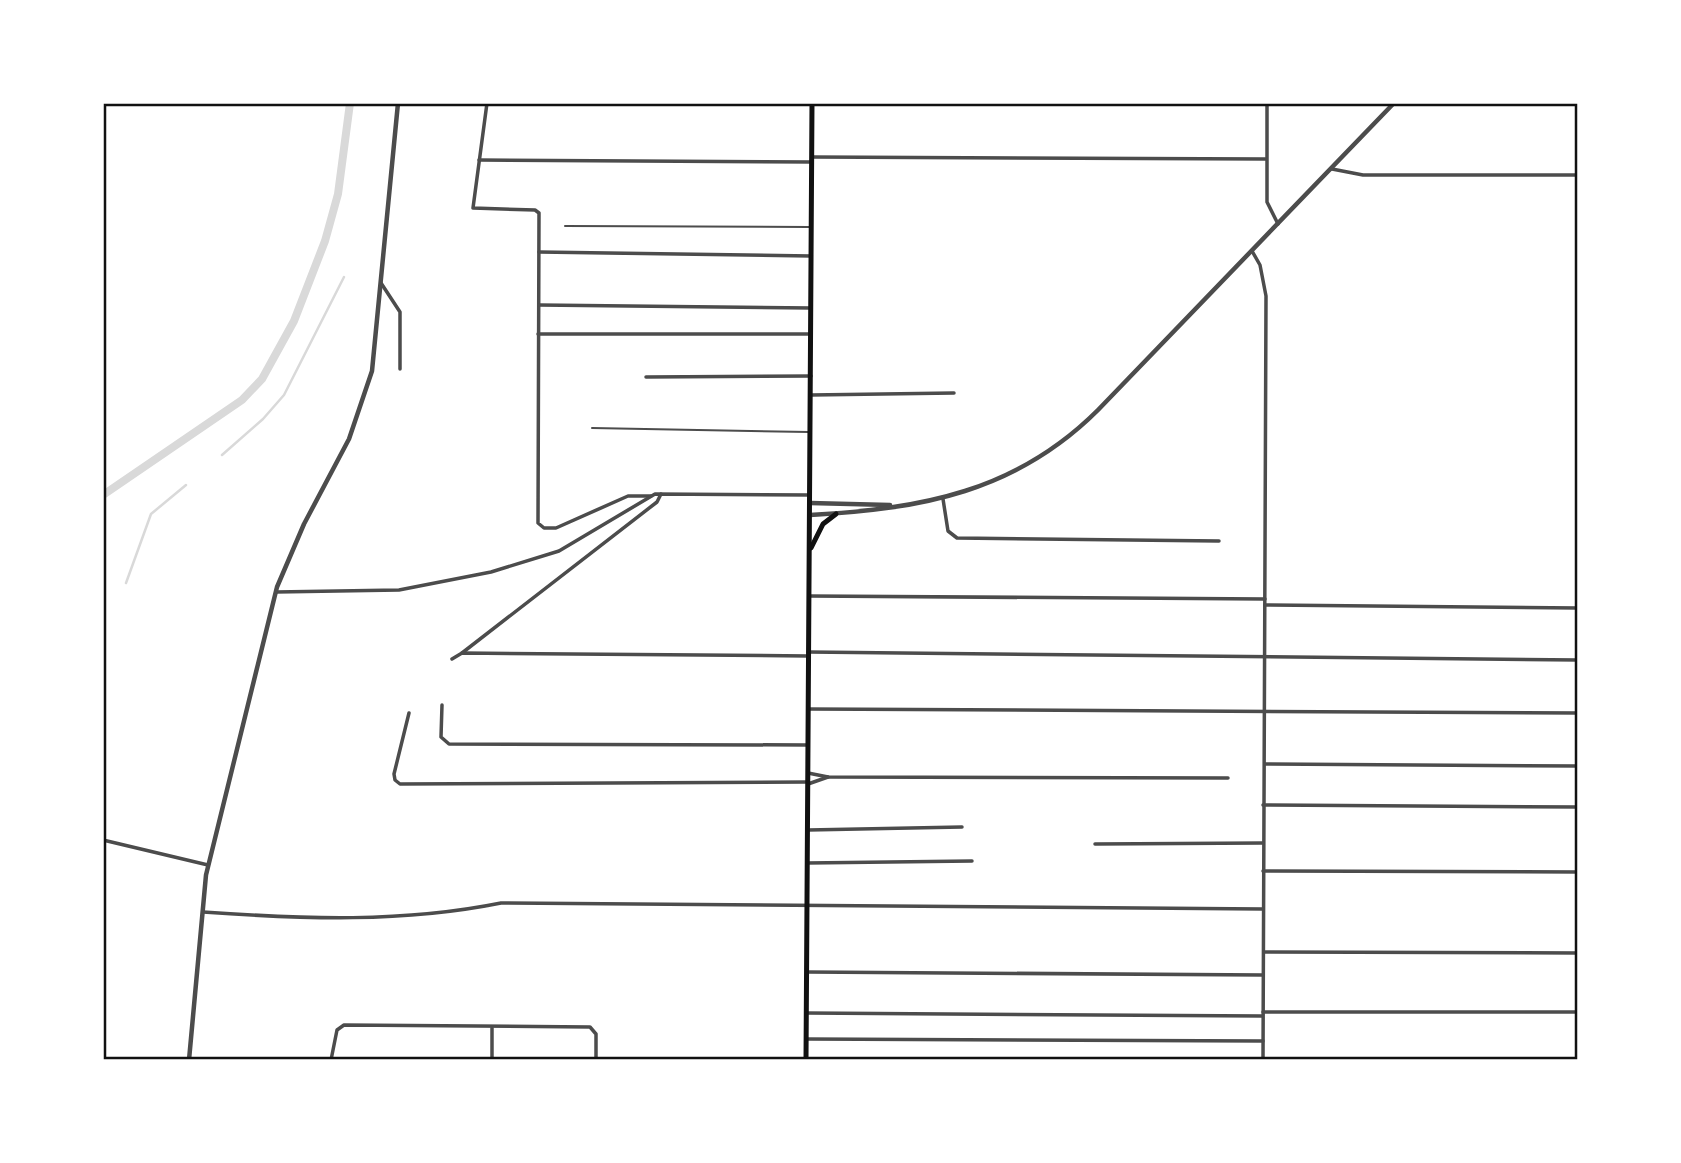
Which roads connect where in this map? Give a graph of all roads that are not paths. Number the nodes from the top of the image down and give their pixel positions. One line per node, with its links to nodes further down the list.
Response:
1 (398, 103): 17 (street)
2 (487, 103): 7 (street)
3 (812, 103): 8 (main road)
4 (1267, 103): 6 (street)
5 (1394, 103): 9 (street)
6 (1266, 159): 8 (street); 11 (street)
7 (479, 160): 8 (street); 15 (street)
8 (812, 160): 13 (main road)
9 (1332, 169): 10 (street); 11 (street)
10 (1578, 175)
11 (1278, 224): 14 (street)
12 (565, 226): 13 (lane)
13 (812, 227): 16 (main road)
14 (1252, 250): 32 (street); 41 (street)
15 (539, 252): 16 (street); 18 (street)
16 (811, 256): 19 (main road)
17 (379, 281): 22 (street); 39 (street)
18 (538, 305): 19 (street); 20 (street)
19 (811, 308): 21 (main road)
20 (538, 334): 21 (street); 31 (street)
21 (811, 334): 23 (main road)
22 (400, 369)
23 (811, 376): 24 (street); 26 (main road)
24 (646, 377)
25 (954, 393): 26 (street)
26 (811, 395): 28 (main road)
27 (592, 428): 28 (lane)
28 (810, 432): 30 (main road)
29 (661, 494): 30 (street); 31 (street); 44 (street)
30 (810, 495): 33 (main road)
31 (651, 496): 39 (street)
32 (943, 499): 34 (street); 37 (street)
33 (810, 503): 34 (street); 36 (main road)
34 (894, 506): 35 (street)
35 (836, 514): 36 (street); 38 (main road)
36 (810, 515): 38 (main road)
37 (1219, 541)
38 (810, 551): 40 (main road)
39 (275, 592): 70 (street)
40 (809, 596): 41 (street); 45 (main road)
41 (1265, 599): 42 (street)
42 (1264, 606): 43 (street); 46 (street)
43 (1578, 608)
44 (462, 653): 45 (street); 47 (street)
45 (808, 654): 46 (street); 50 (main road)
46 (1265, 657): 48 (street); 51 (street)
47 (452, 659)
48 (1578, 660)
49 (442, 705): 54 (street)
50 (808, 709): 51 (street); 54 (main road)
51 (1264, 712): 53 (street); 55 (street)
52 (409, 713): 60 (street)
53 (1578, 713)
54 (807, 745): 57 (main road)
55 (1264, 764): 56 (street); 61 (street)
56 (1578, 766)
57 (808, 773): 58 (street); 60 (main road)
58 (828, 777): 59 (street); 60 (street)
59 (1228, 778)
60 (808, 783): 64 (main road)
61 (1263, 805): 62 (street); 67 (street)
62 (1578, 807)
63 (962, 827): 64 (street)
64 (808, 830): 69 (main road)
65 (103, 840): 70 (street)
66 (1095, 844): 67 (street)
67 (1263, 844): 71 (street)
68 (972, 861): 69 (street)
69 (807, 863): 73 (main road)
70 (208, 865): 75 (street)
71 (1263, 871): 72 (street); 74 (street)
72 (1578, 872)
73 (807, 905): 74 (street); 75 (street); 78 (main road)
74 (1264, 909): 76 (street)
75 (202, 912): 86 (street)
76 (1264, 952): 77 (street); 79 (street)
77 (1578, 953)
78 (806, 972): 79 (street); 81 (main road)
79 (1263, 975): 82 (street)
80 (1578, 1012): 82 (street)
81 (806, 1013): 82 (street); 84 (main road)
82 (1263, 1014): 85 (street)
83 (492, 1028): 87 (street); 88 (street); 89 (street)
84 (806, 1039): 85 (street); 90 (main road)
85 (1263, 1041): 91 (street)
86 (189, 1060)
87 (331, 1060)
88 (492, 1060)
89 (596, 1060)
90 (806, 1060)
91 (1263, 1060)

